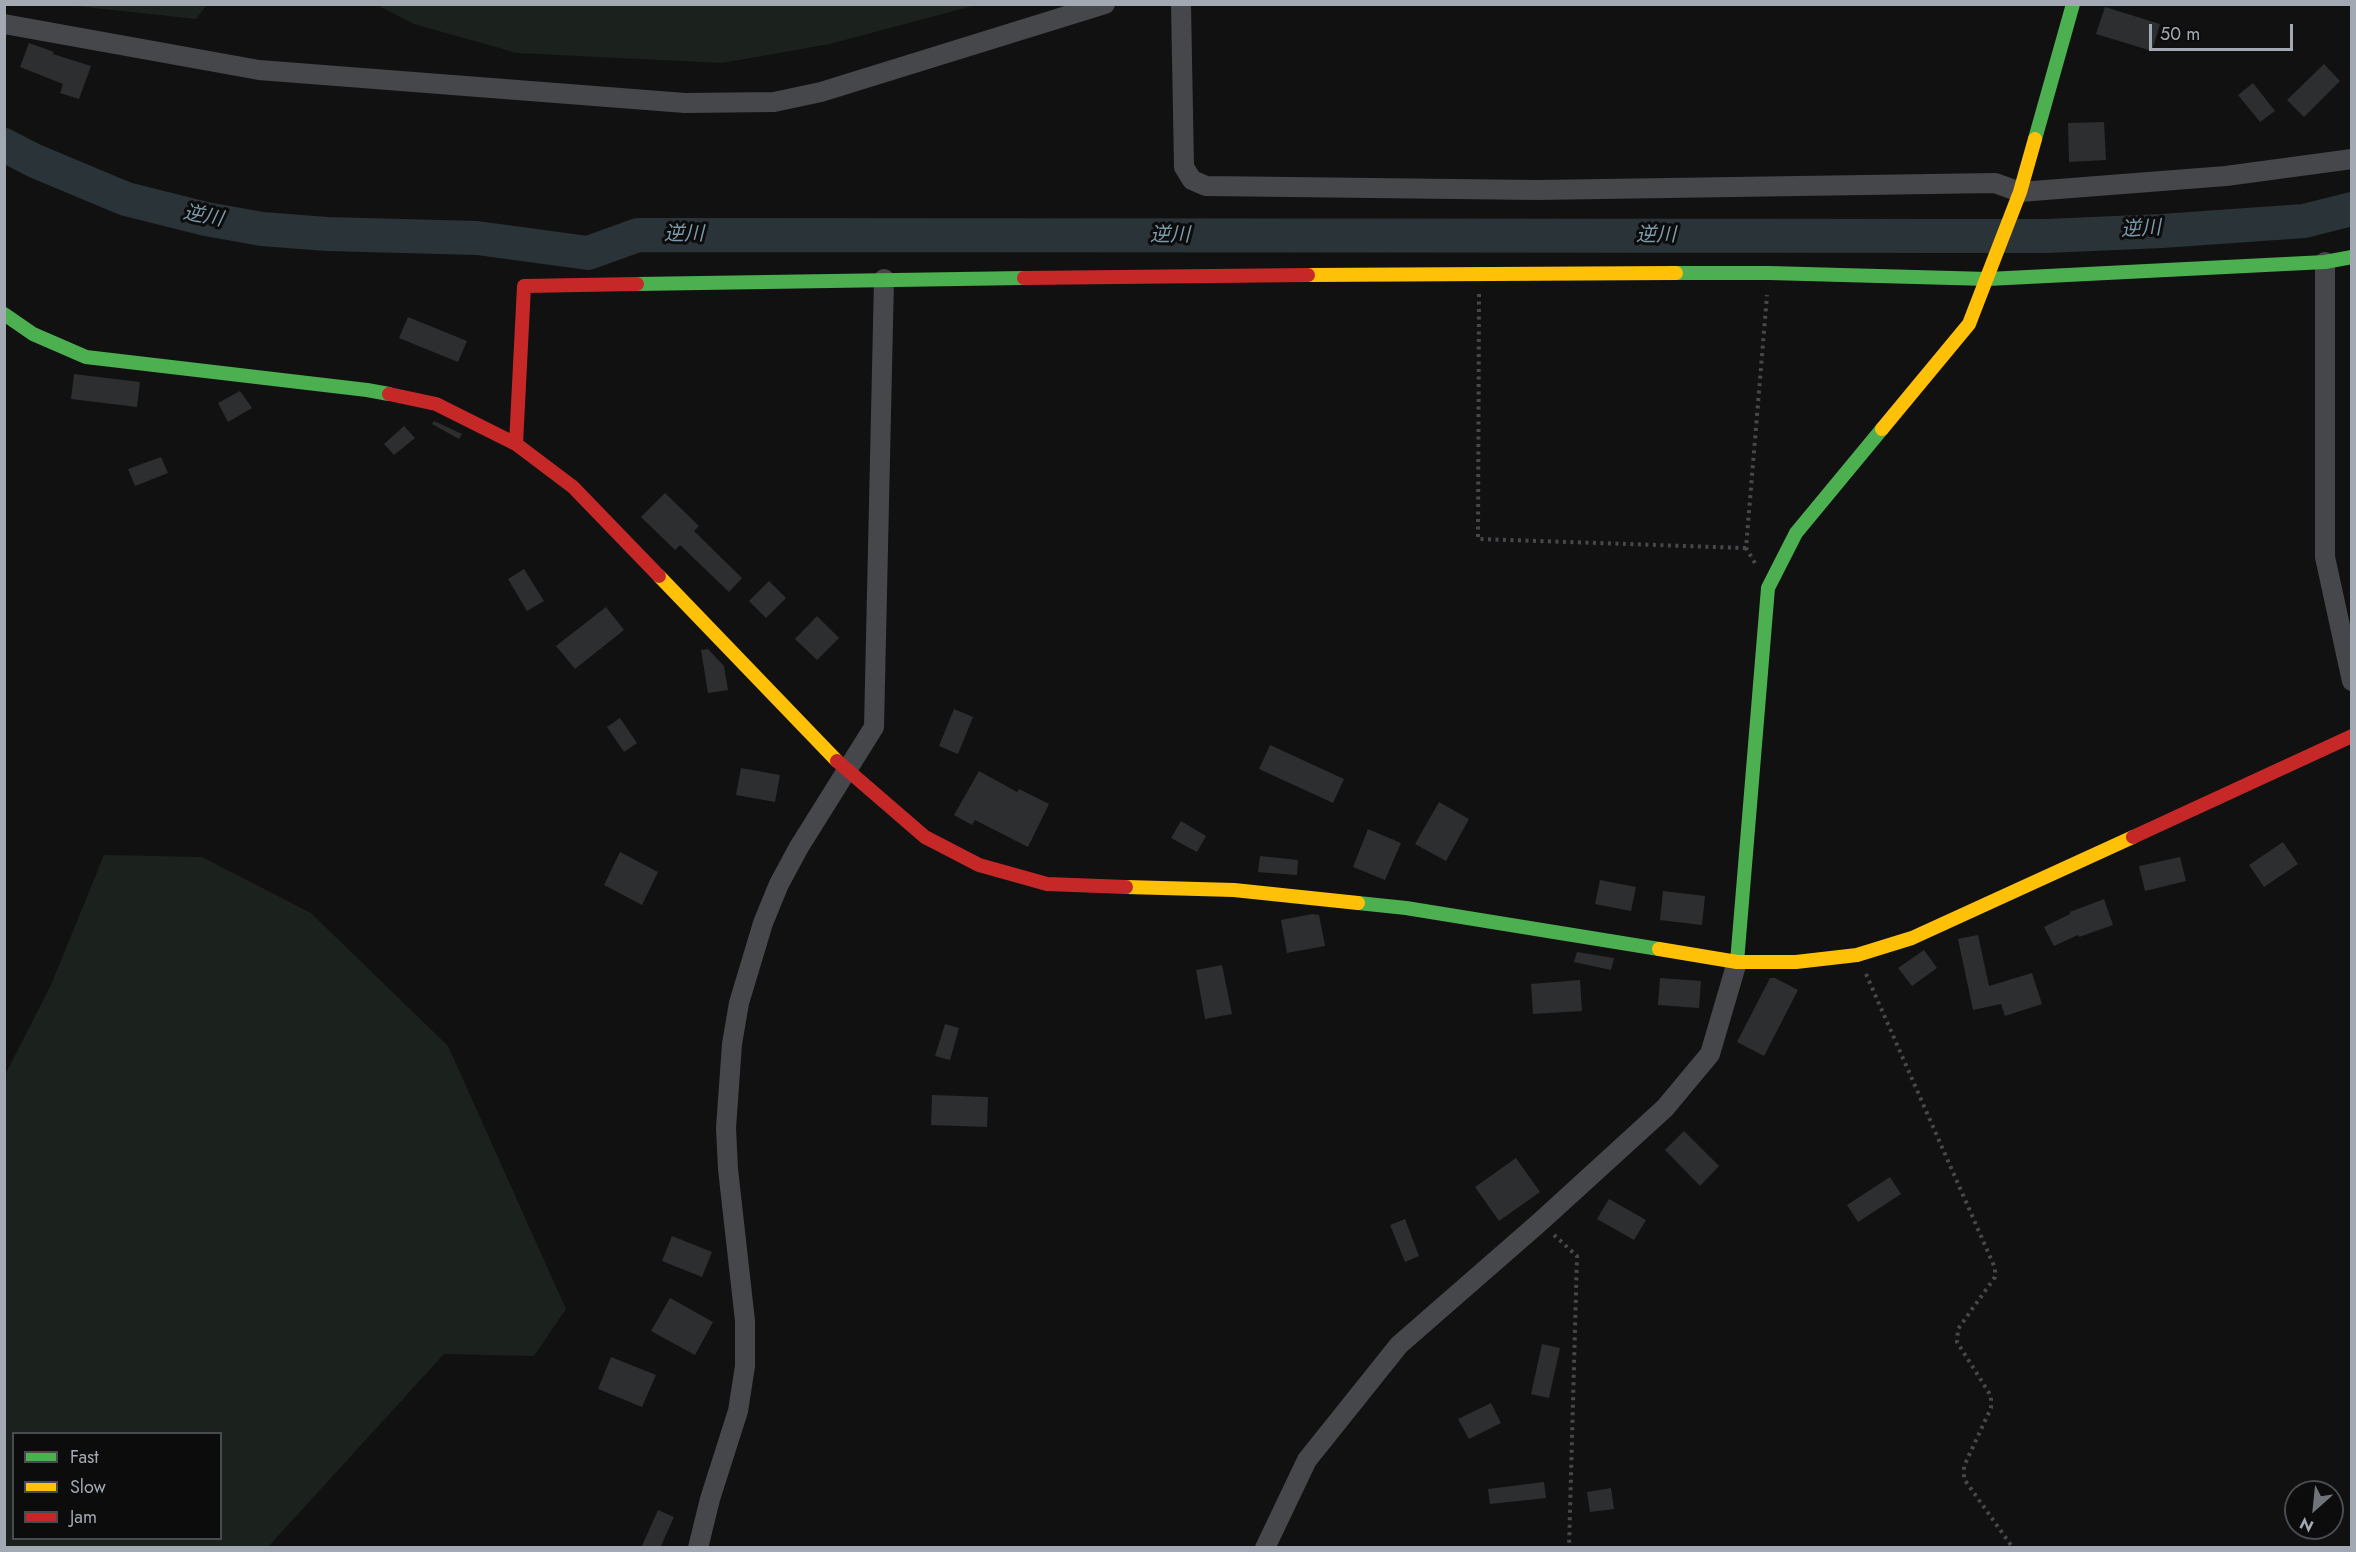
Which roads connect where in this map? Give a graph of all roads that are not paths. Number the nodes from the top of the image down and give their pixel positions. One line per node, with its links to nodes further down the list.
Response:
1 (1105, 4): 4 (street)
2 (1181, 4): 6 (street)
3 (2073, 4): 6 (street)
4 (4, 24)
5 (2352, 159): 6 (street)
6 (2020, 192): 10 (street)
7 (2352, 257): 8 (street)
8 (2325, 262): 10 (street); 13 (street)
9 (884, 279): 10 (street); 12 (street); 15 (street)
10 (1988, 279): 16 (street)
11 (4, 314): 12 (street)
12 (516, 444): 15 (street)
13 (2352, 681)
14 (2352, 736): 16 (street)
15 (846, 770): 16 (street); 17 (street)
16 (1737, 962): 18 (street)
17 (698, 1548)
18 (1265, 1548)

